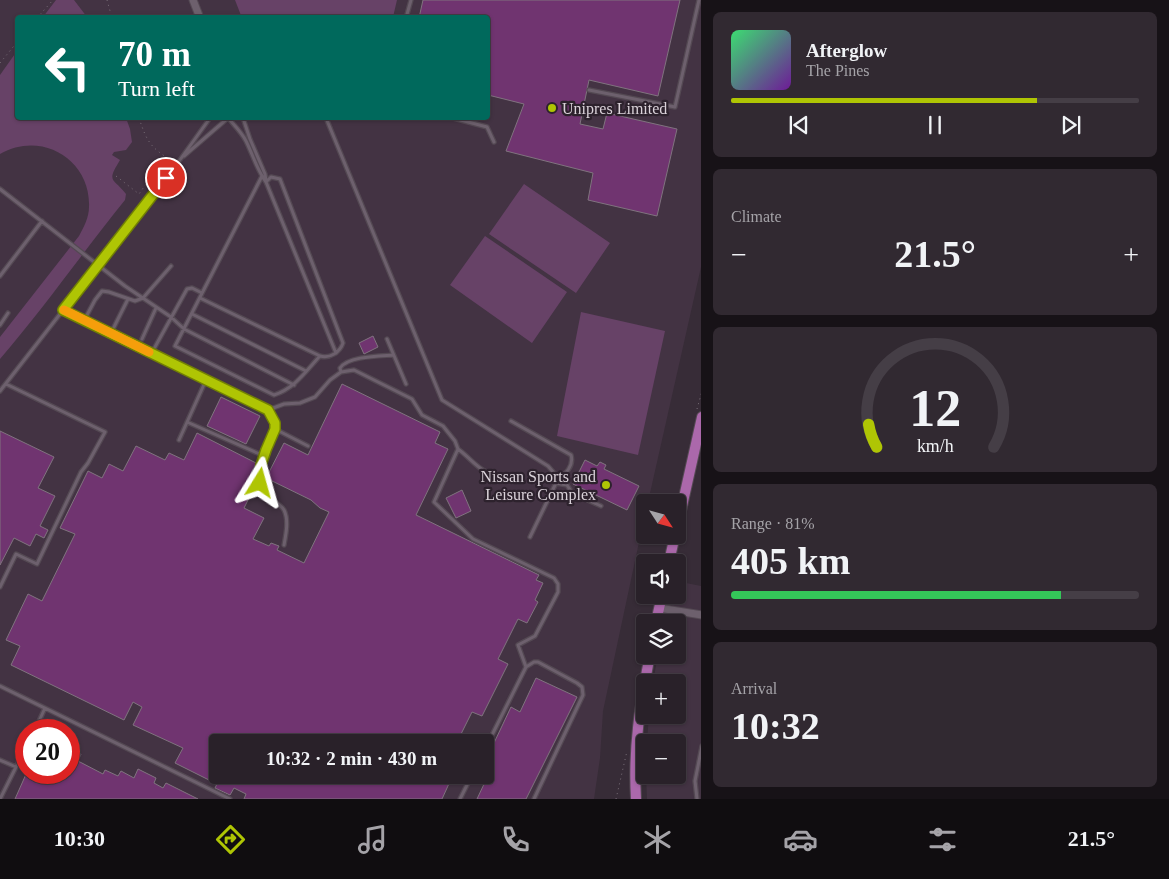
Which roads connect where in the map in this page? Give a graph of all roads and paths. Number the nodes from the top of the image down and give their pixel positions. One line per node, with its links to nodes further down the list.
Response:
1 (53, 0): 6 (path)
2 (107, 0): 7 (path)
3 (193, 0): 8 (street)
4 (410, 0): 9 (lane)
5 (699, 0): 14 (lane)
6 (40, 15)
7 (111, 15)
8 (199, 15)
9 (407, 15)
10 (15, 45): 12 (path)
11 (0, 56): 12 (path)
12 (3, 59): 13 (path)
13 (0, 63)
14 (589, 90)
15 (140, 120): 23 (path)
16 (208, 120): 24 (lane)
17 (226, 120): 24 (lane)
18 (230, 120): 27 (lane)
19 (244, 120): 28 (lane)
20 (327, 120): 70 (lane)
21 (462, 120): 22 (lane)
22 (494, 142)
23 (165, 157): 25 (path); 26 (path)
24 (182, 158): 25 (lane)
25 (176, 164): 31 (lane)
26 (116, 176)
27 (262, 176): 28 (lane); 34 (lane)
28 (266, 182): 50 (lane); 50 (lane)
29 (0, 189): 30 (lane)
30 (42, 221): 31 (lane); 33 (lane)
31 (98, 265): 35 (lane); 39 (lane)
32 (171, 266): 35 (lane)
33 (0, 276)
34 (202, 293): 36 (lane); 43 (lane)
35 (144, 298): 37 (lane); 38 (lane)
36 (200, 298): 41 (lane); 52 (lane)
37 (128, 300): 42 (lane); 45 (lane)
38 (156, 308): 43 (lane); 47 (lane)
39 (63, 310): 55 (lane); 56 (lane)
40 (8, 313): 44 (lane)
41 (192, 314): 46 (lane); 53 (lane)
42 (87, 315)
43 (171, 317): 46 (lane); 49 (lane)
44 (0, 325)
45 (114, 327)
46 (184, 329): 58 (lane); 58 (lane)
47 (142, 339)
48 (387, 339): 51 (lane)
49 (155, 347)
50 (336, 353): 52 (lane)
51 (394, 354): 54 (lane); 57 (lane)
52 (320, 356): 53 (lane)
53 (306, 371): 58 (lane)
54 (341, 372): 60 (lane); 67 (lane)
55 (206, 380): 60 (lane); 63 (lane)
56 (6, 384): 59 (lane); 75 (lane)
57 (406, 384)
58 (294, 385)
59 (0, 391)
60 (268, 410): 64 (lane)
61 (510, 421): 70 (lane)
62 (701, 421): 71 (main road)
63 (187, 422): 65 (lane); 68 (lane)
64 (275, 429): 66 (lane); 68 (lane)
65 (179, 440)
66 (308, 446)
67 (458, 449): 69 (lane); 81 (lane)
68 (264, 456): 74 (lane)
69 (486, 472)
70 (556, 480): 72 (lane); 73 (lane)
71 (685, 494)
72 (601, 506)
73 (530, 536)
74 (284, 544)
75 (0, 587)
76 (660, 604): 77 (main road)
77 (659, 608): 78 (main road); 79 (street)
78 (658, 614)
79 (701, 616)
80 (648, 664): 97 (main road)
81 (526, 667): 85 (lane); 95 (lane)
82 (0, 686): 83 (lane)
83 (45, 708): 84 (lane); 93 (lane)
84 (40, 719)
85 (492, 734)
86 (701, 751): 98 (lane)
87 (626, 753): 96 (path)
88 (0, 760): 89 (lane)
89 (15, 767)
90 (15, 769): 92 (lane)
91 (468, 784): 94 (lane)
92 (0, 799)
93 (230, 799)
94 (460, 799)
95 (534, 799)
96 (616, 799)
97 (636, 799)
98 (697, 799)

